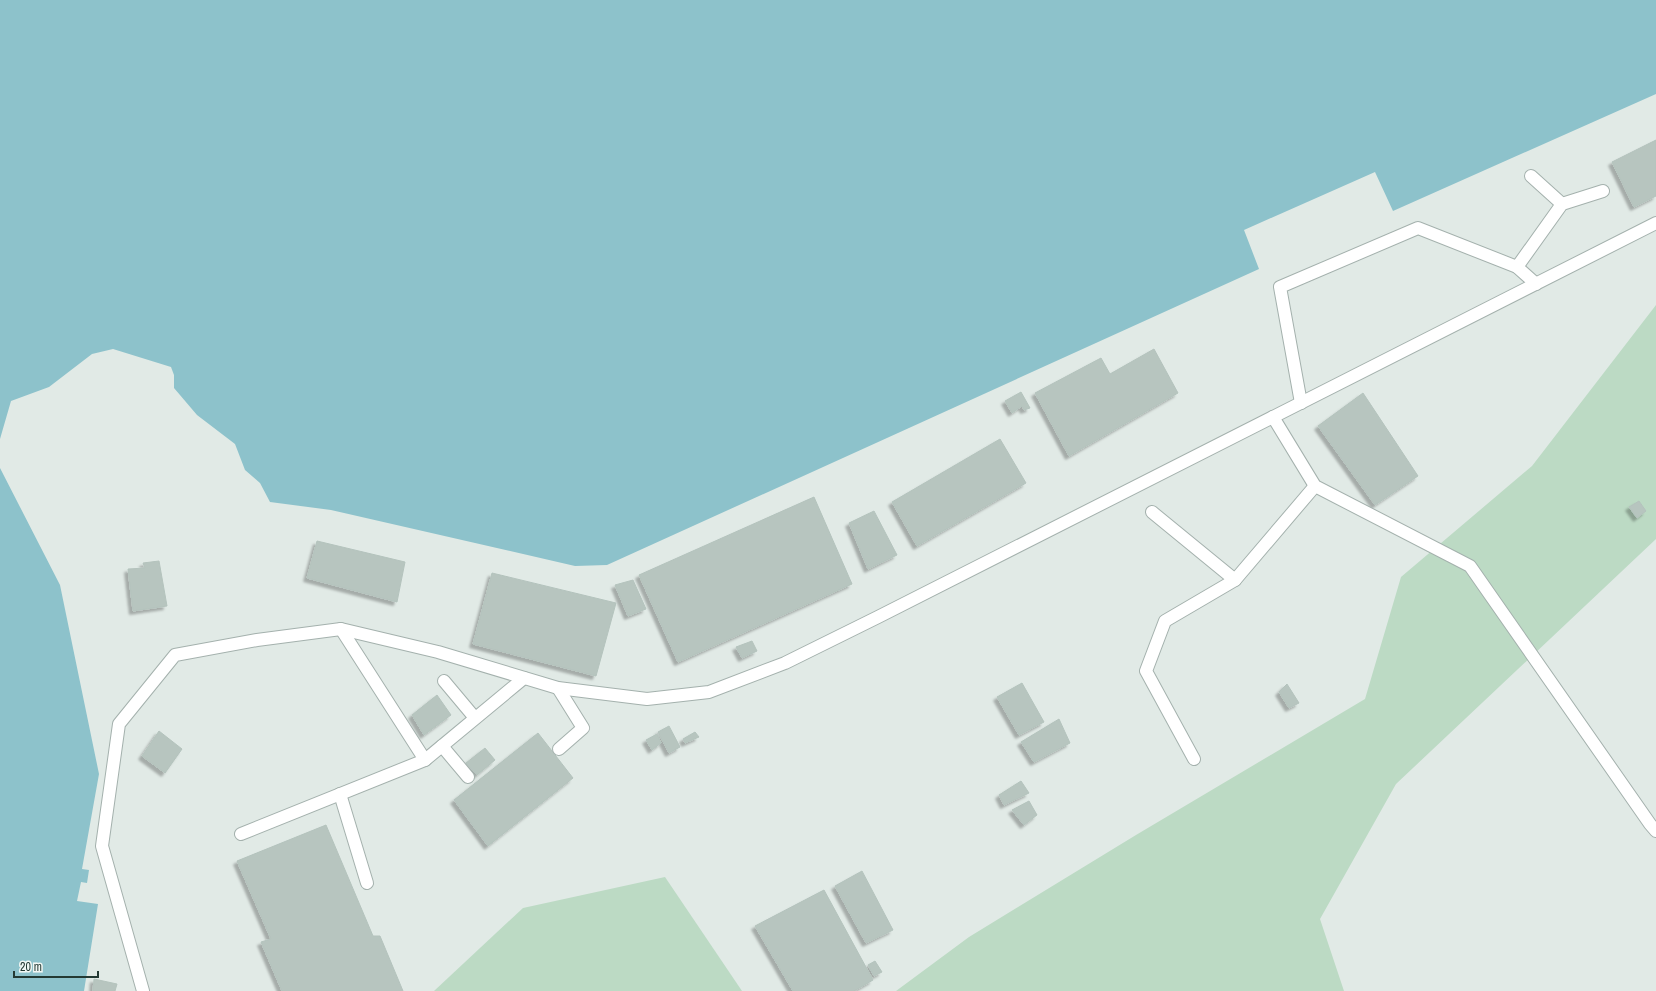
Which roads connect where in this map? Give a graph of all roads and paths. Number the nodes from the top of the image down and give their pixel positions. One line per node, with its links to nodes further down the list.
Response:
1 (1531, 176): 3 (lane)
2 (1603, 191): 3 (lane)
3 (1562, 204): 5 (lane)
4 (1656, 223): 6 (lane)
5 (1517, 266): 6 (lane); 7 (lane)
6 (1536, 284): 7 (lane)
7 (1301, 403): 8 (lane)
8 (1273, 417): 9 (lane); 15 (lane)
9 (1315, 486): 11 (lane); 23 (lane)
10 (1152, 512): 11 (lane)
11 (1235, 580): 19 (lane)
12 (340, 629): 13 (lane); 20 (lane); 26 (lane)
13 (524, 678): 15 (lane); 16 (lane)
14 (444, 681): 16 (lane)
15 (558, 688): 18 (lane)
16 (475, 718): 17 (lane)
17 (442, 746): 20 (lane); 21 (lane)
18 (560, 749)
19 (1194, 759)
20 (425, 760): 22 (lane)
21 (468, 777)
22 (340, 794): 24 (lane); 25 (lane)
23 (1656, 831)
24 (241, 834)
25 (367, 883)
26 (143, 991)

